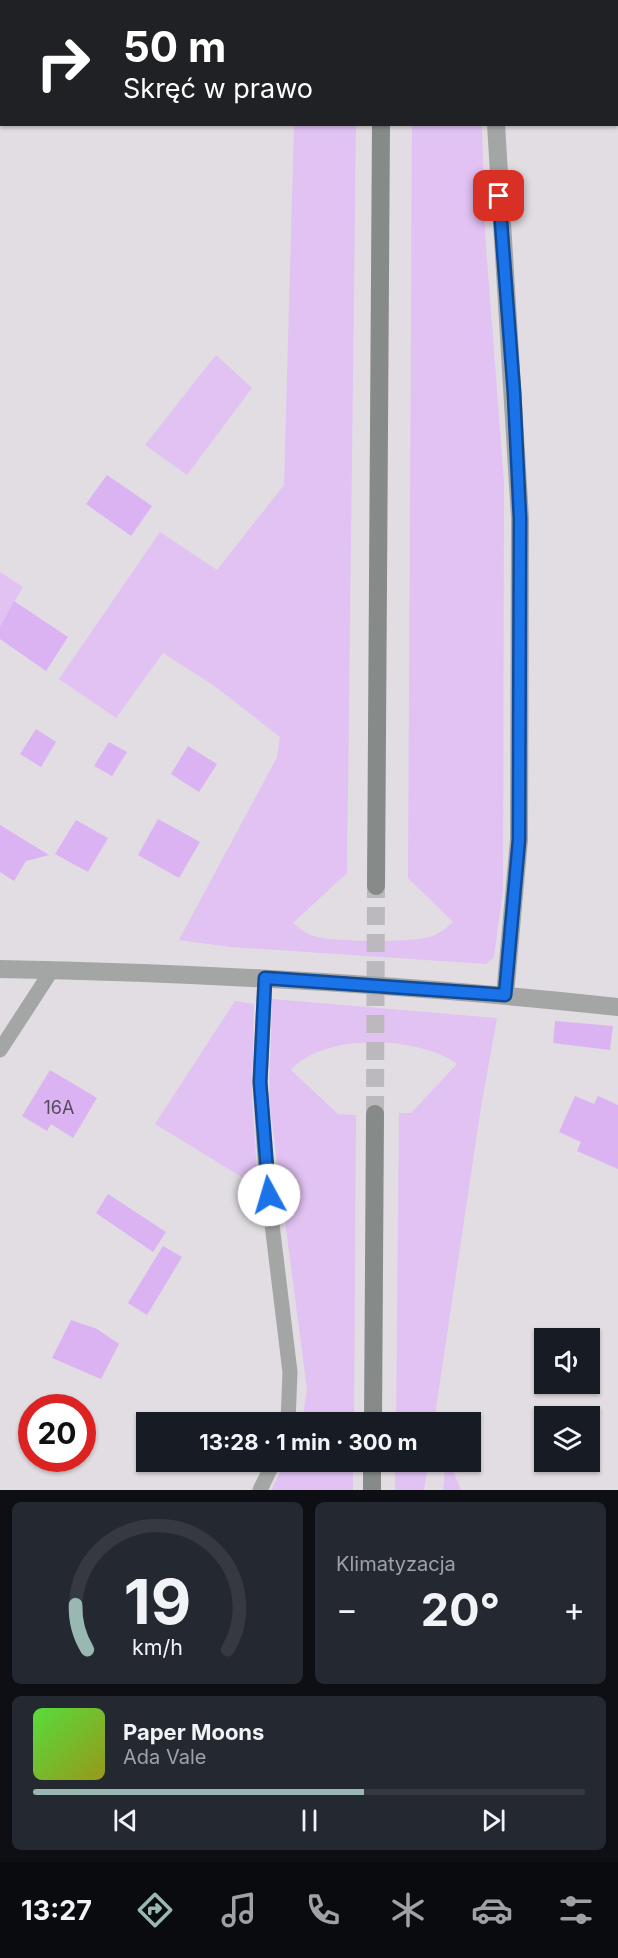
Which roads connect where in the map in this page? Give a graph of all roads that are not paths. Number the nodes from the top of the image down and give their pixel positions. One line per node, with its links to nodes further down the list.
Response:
1 (381, 126): 3 (main road)
2 (496, 126): 7 (street)
3 (375, 886)
4 (0, 969): 5 (street)
5 (52, 970): 6 (street); 9 (lane)
6 (265, 978): 7 (street); 11 (lane)
7 (505, 995): 8 (street)
8 (618, 1007)
9 (0, 1050)
10 (375, 1114): 12 (main road)
11 (288, 1412)
12 (373, 1412)
13 (269, 1472): 15 (lane)
14 (372, 1472): 16 (main road)
15 (260, 1490)
16 (372, 1490)

